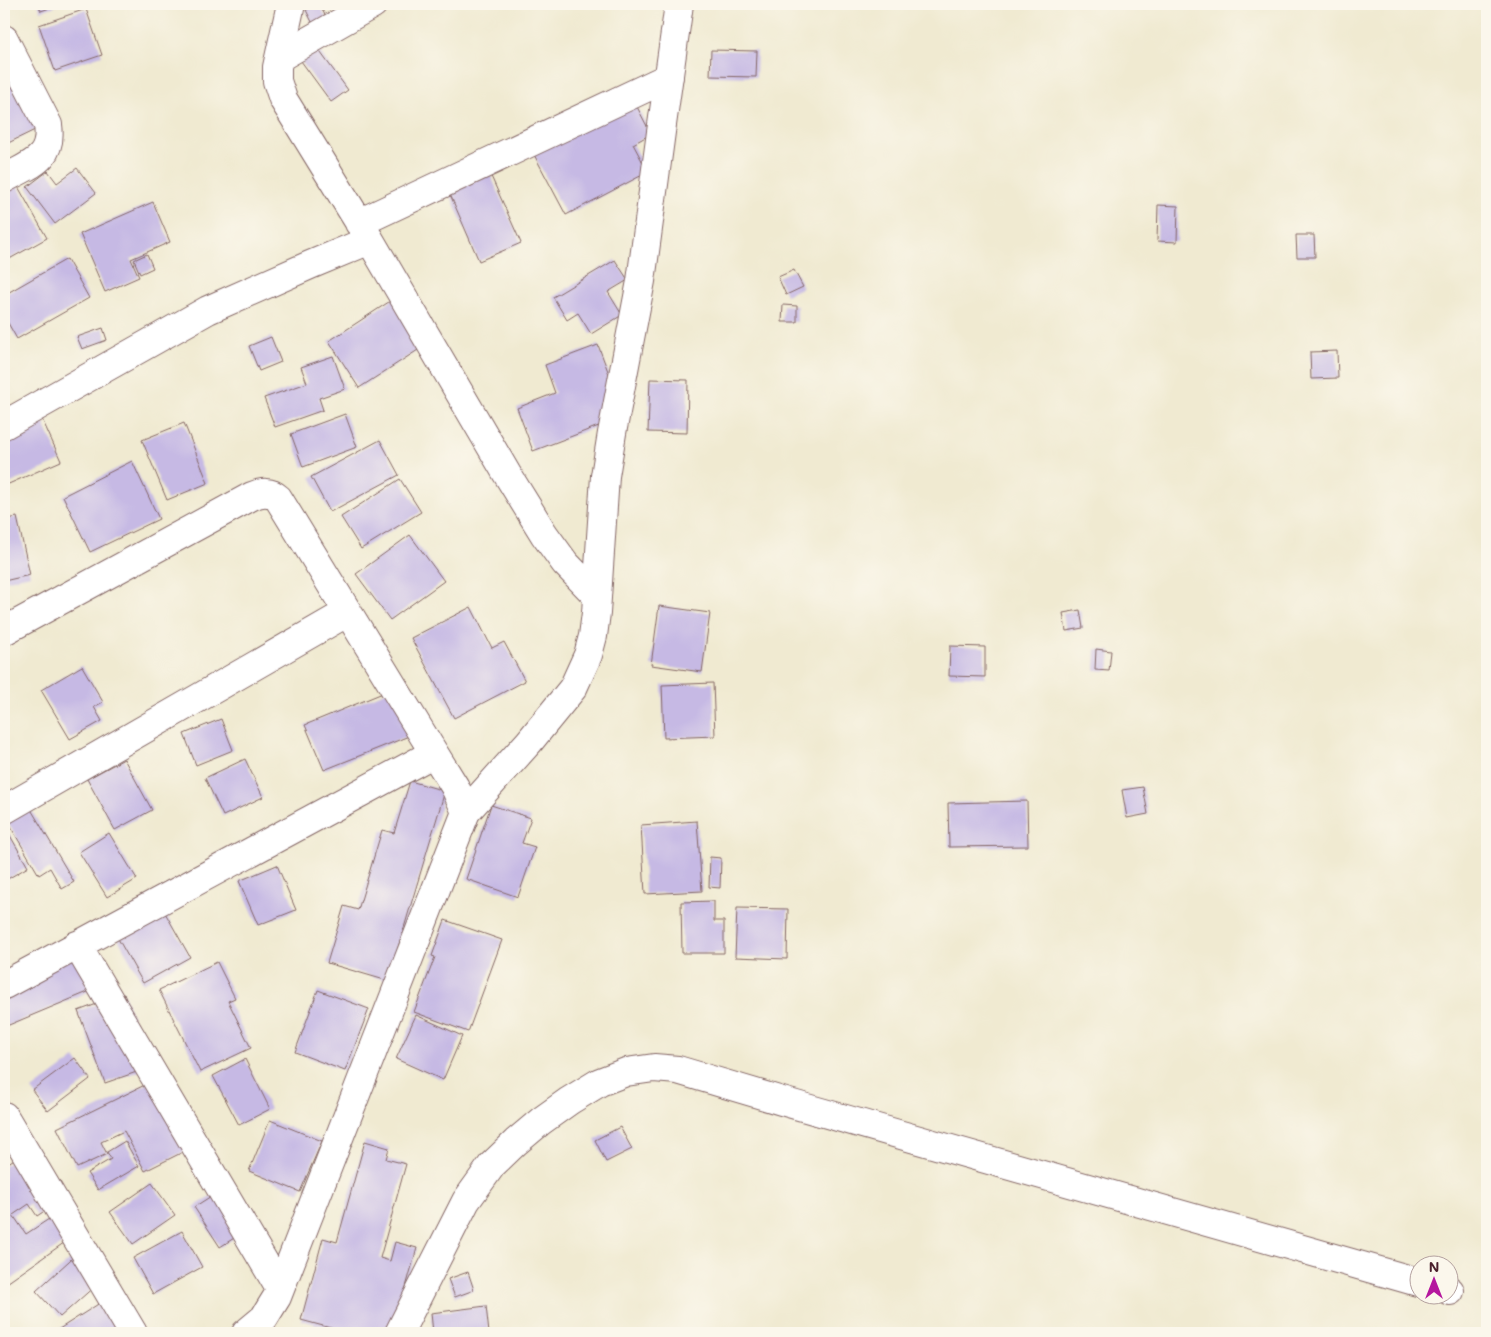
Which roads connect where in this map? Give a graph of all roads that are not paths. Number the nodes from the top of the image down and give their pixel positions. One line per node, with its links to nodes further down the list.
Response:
1 (291, 4): 5 (street)
2 (373, 4): 5 (street)
3 (679, 4): 6 (street)
4 (4, 39): 7 (street)
5 (280, 57): 8 (street)
6 (669, 77): 8 (street); 10 (street)
7 (4, 179)
8 (364, 232): 9 (street); 10 (street)
9 (5, 422)
10 (597, 596): 15 (street)
11 (348, 612): 12 (street); 13 (street); 14 (street)
12 (4, 631)
13 (434, 753): 15 (street); 16 (street)
14 (4, 810)
15 (466, 812): 20 (street)
16 (78, 946): 17 (street); 20 (street)
17 (4, 985)
18 (4, 1116): 21 (street)
19 (1408, 1279): 23 (street)
20 (280, 1289): 22 (street)
21 (132, 1333)
22 (246, 1333)
23 (399, 1333)

